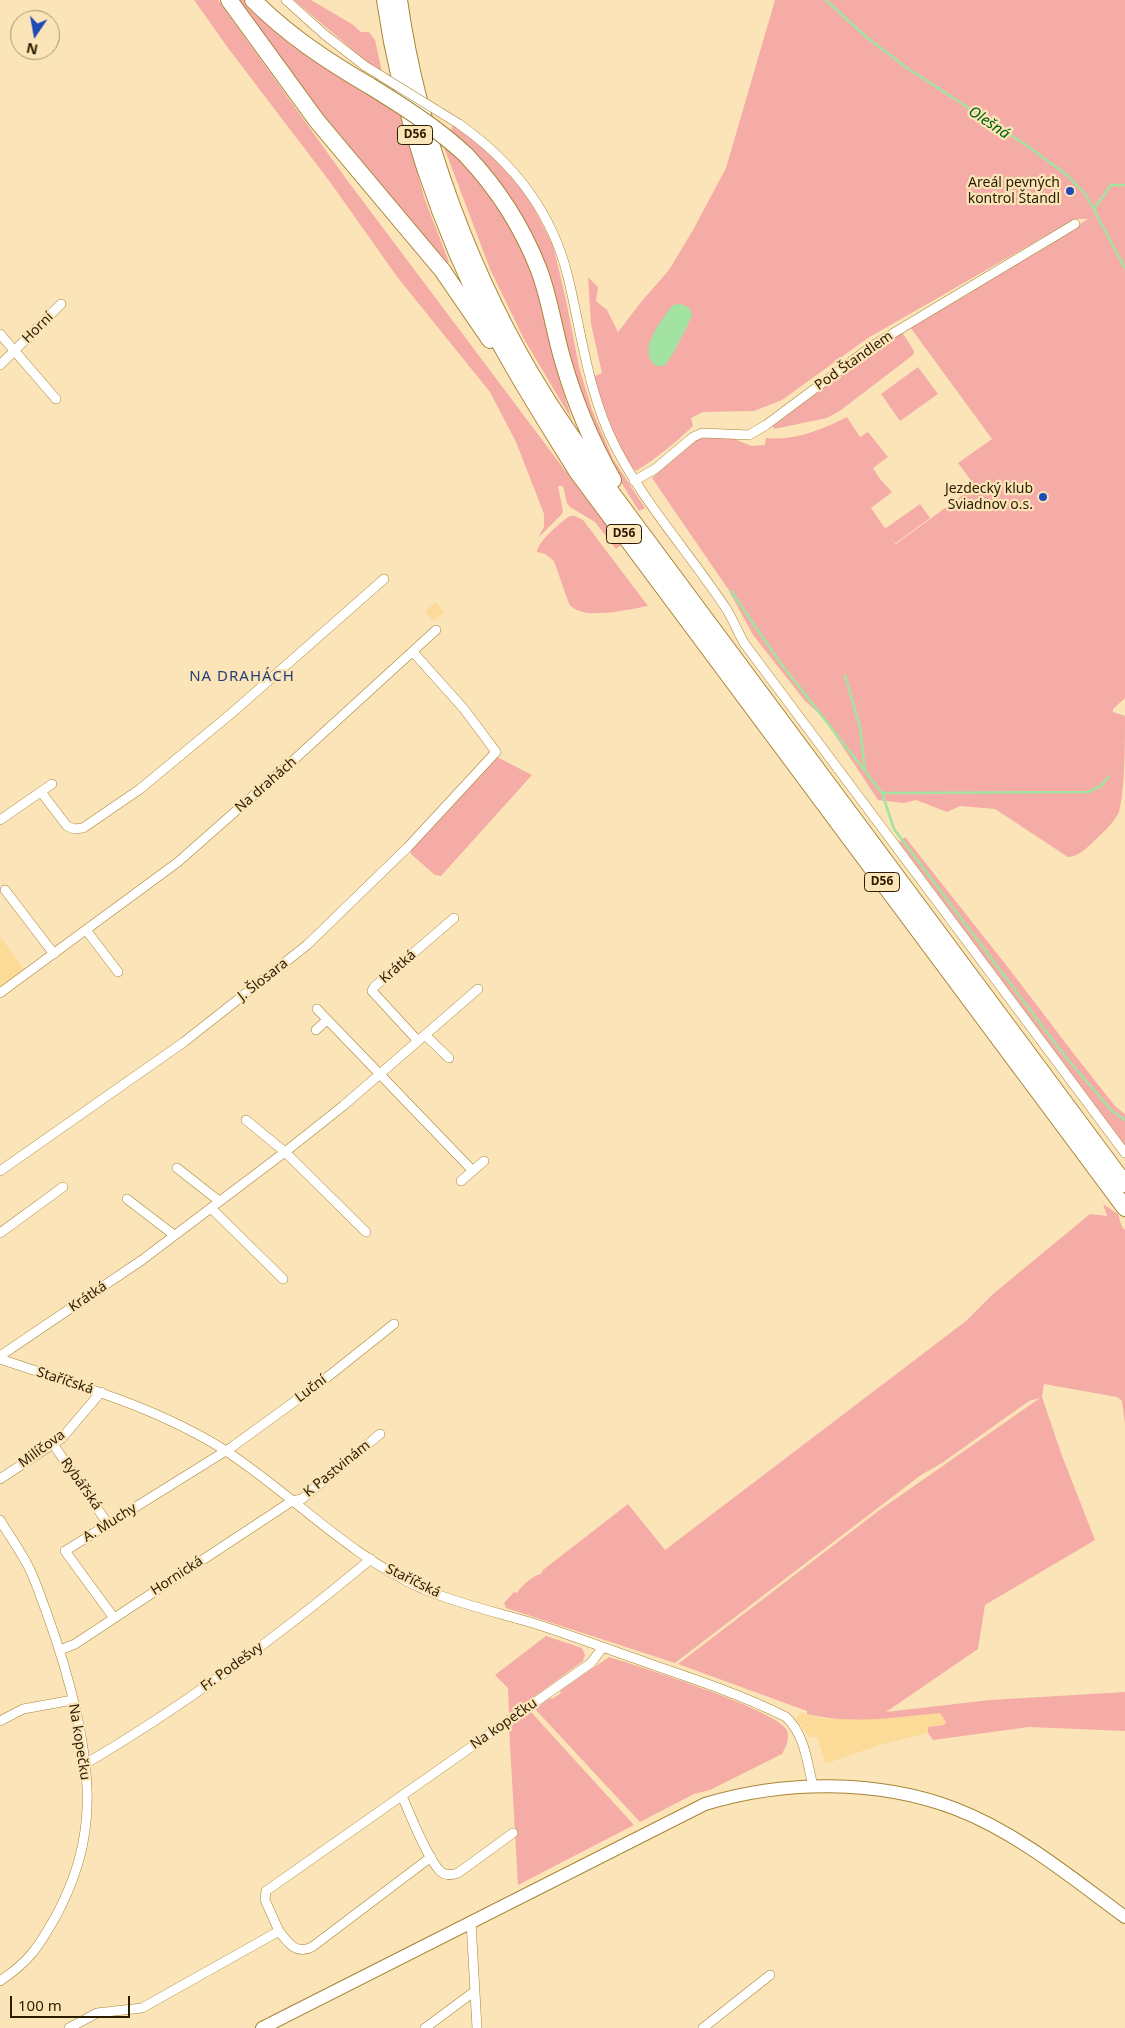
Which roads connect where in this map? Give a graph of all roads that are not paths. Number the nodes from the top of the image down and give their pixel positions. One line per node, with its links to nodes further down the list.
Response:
1 (229, 0): 12 (highway)
2 (253, 0): 14 (highway, bridge)
3 (286, 0): 13 (street, bridge)
4 (385, 0): 12 (highway, D56)
5 (399, 0): 14 (highway, D56)
6 (1076, 224): 13 (street, Pod Štandlem)
7 (61, 304): 9 (street, Horní)
8 (0, 334): 9 (street, Horní)
9 (14, 352): 10 (street, Horní); 11 (street, Horní)
10 (0, 365)
11 (56, 400)
12 (533, 401): 47 (highway, D56)
13 (634, 482): 36 (street)
14 (665, 565): 42 (highway, D56)
15 (384, 579): 19 (street)
16 (436, 630): 17 (street, Na drahách)
17 (413, 652): 23 (street, Na drahách); 40 (street, J. Šlosara)
18 (52, 784): 19 (street)
19 (42, 792): 20 (street)
20 (0, 820)
21 (5, 890): 24 (street)
22 (454, 918): 31 (street, Krátká)
23 (86, 930): 24 (street, Na drahách); 25 (street)
24 (54, 954): 27 (street, Na drahách)
25 (118, 972)
26 (478, 989): 31 (street, Krátká)
27 (0, 993)
28 (317, 1009): 29 (street)
29 (327, 1020): 30 (street); 33 (street)
30 (316, 1030)
31 (422, 1038): 32 (street, Krátká); 33 (street, Krátká)
32 (449, 1058)
33 (380, 1074): 35 (street, Krátká); 39 (street)
34 (246, 1120): 35 (street)
35 (285, 1152): 45 (street, Krátká); 48 (street)
36 (1125, 1154)
37 (484, 1161): 39 (street)
38 (176, 1168): 45 (street)
39 (473, 1170): 41 (street)
40 (0, 1171)
41 (462, 1180)
42 (1125, 1184)
43 (63, 1187): 49 (street)
44 (127, 1199): 50 (street)
45 (219, 1201): 46 (street, Krátká)
46 (211, 1208): 50 (street, Krátká); 51 (street)
47 (1125, 1208)
48 (366, 1232)
49 (0, 1233)
50 (174, 1235): 53 (street, Krátká)
51 (283, 1279)
52 (394, 1324): 57 (street, Luční)
53 (0, 1358): 54 (street, Staříčská)
54 (101, 1392): 56 (street, Milíčova); 57 (street, Staříčská)
55 (380, 1434): 59 (street, K Pastvinám)
56 (53, 1444): 58 (street, Milíčova); 61 (street, Rybářská)
57 (225, 1450): 59 (street, Staříčská); 61 (street, A. Muchy)
58 (0, 1479)
59 (292, 1501): 62 (street, Staříčská); 63 (street, Hornická)
60 (0, 1520): 65 (street, Na kopečku)
61 (108, 1524): 63 (street, A. Muchy)
62 (371, 1560): 64 (street, Staříčská); 68 (street, Fr. Podešvy)
63 (114, 1618): 65 (street, Hornická)
64 (603, 1647): 69 (street, Staříčská); 70 (street, Na kopečku)
65 (60, 1650): 66 (street, Na kopečku)
66 (73, 1700): 67 (street); 68 (street, Na kopečku)
67 (0, 1721)
68 (85, 1764): 77 (street, Na kopečku)
69 (813, 1786): 73 (street); 74 (street)
70 (402, 1796): 72 (street); 75 (street, Na kopečku)
71 (513, 1833): 72 (street)
72 (430, 1857): 75 (street, Na kopečku)
73 (1125, 1917)
74 (471, 1922): 78 (street); 80 (street)
75 (279, 1931): 79 (street)
76 (770, 1975): 83 (street)
77 (0, 1981)
78 (475, 1991): 81 (street); 82 (street)
79 (69, 2028)
80 (262, 2028)
81 (425, 2028)
82 (477, 2028)
83 (703, 2028)

